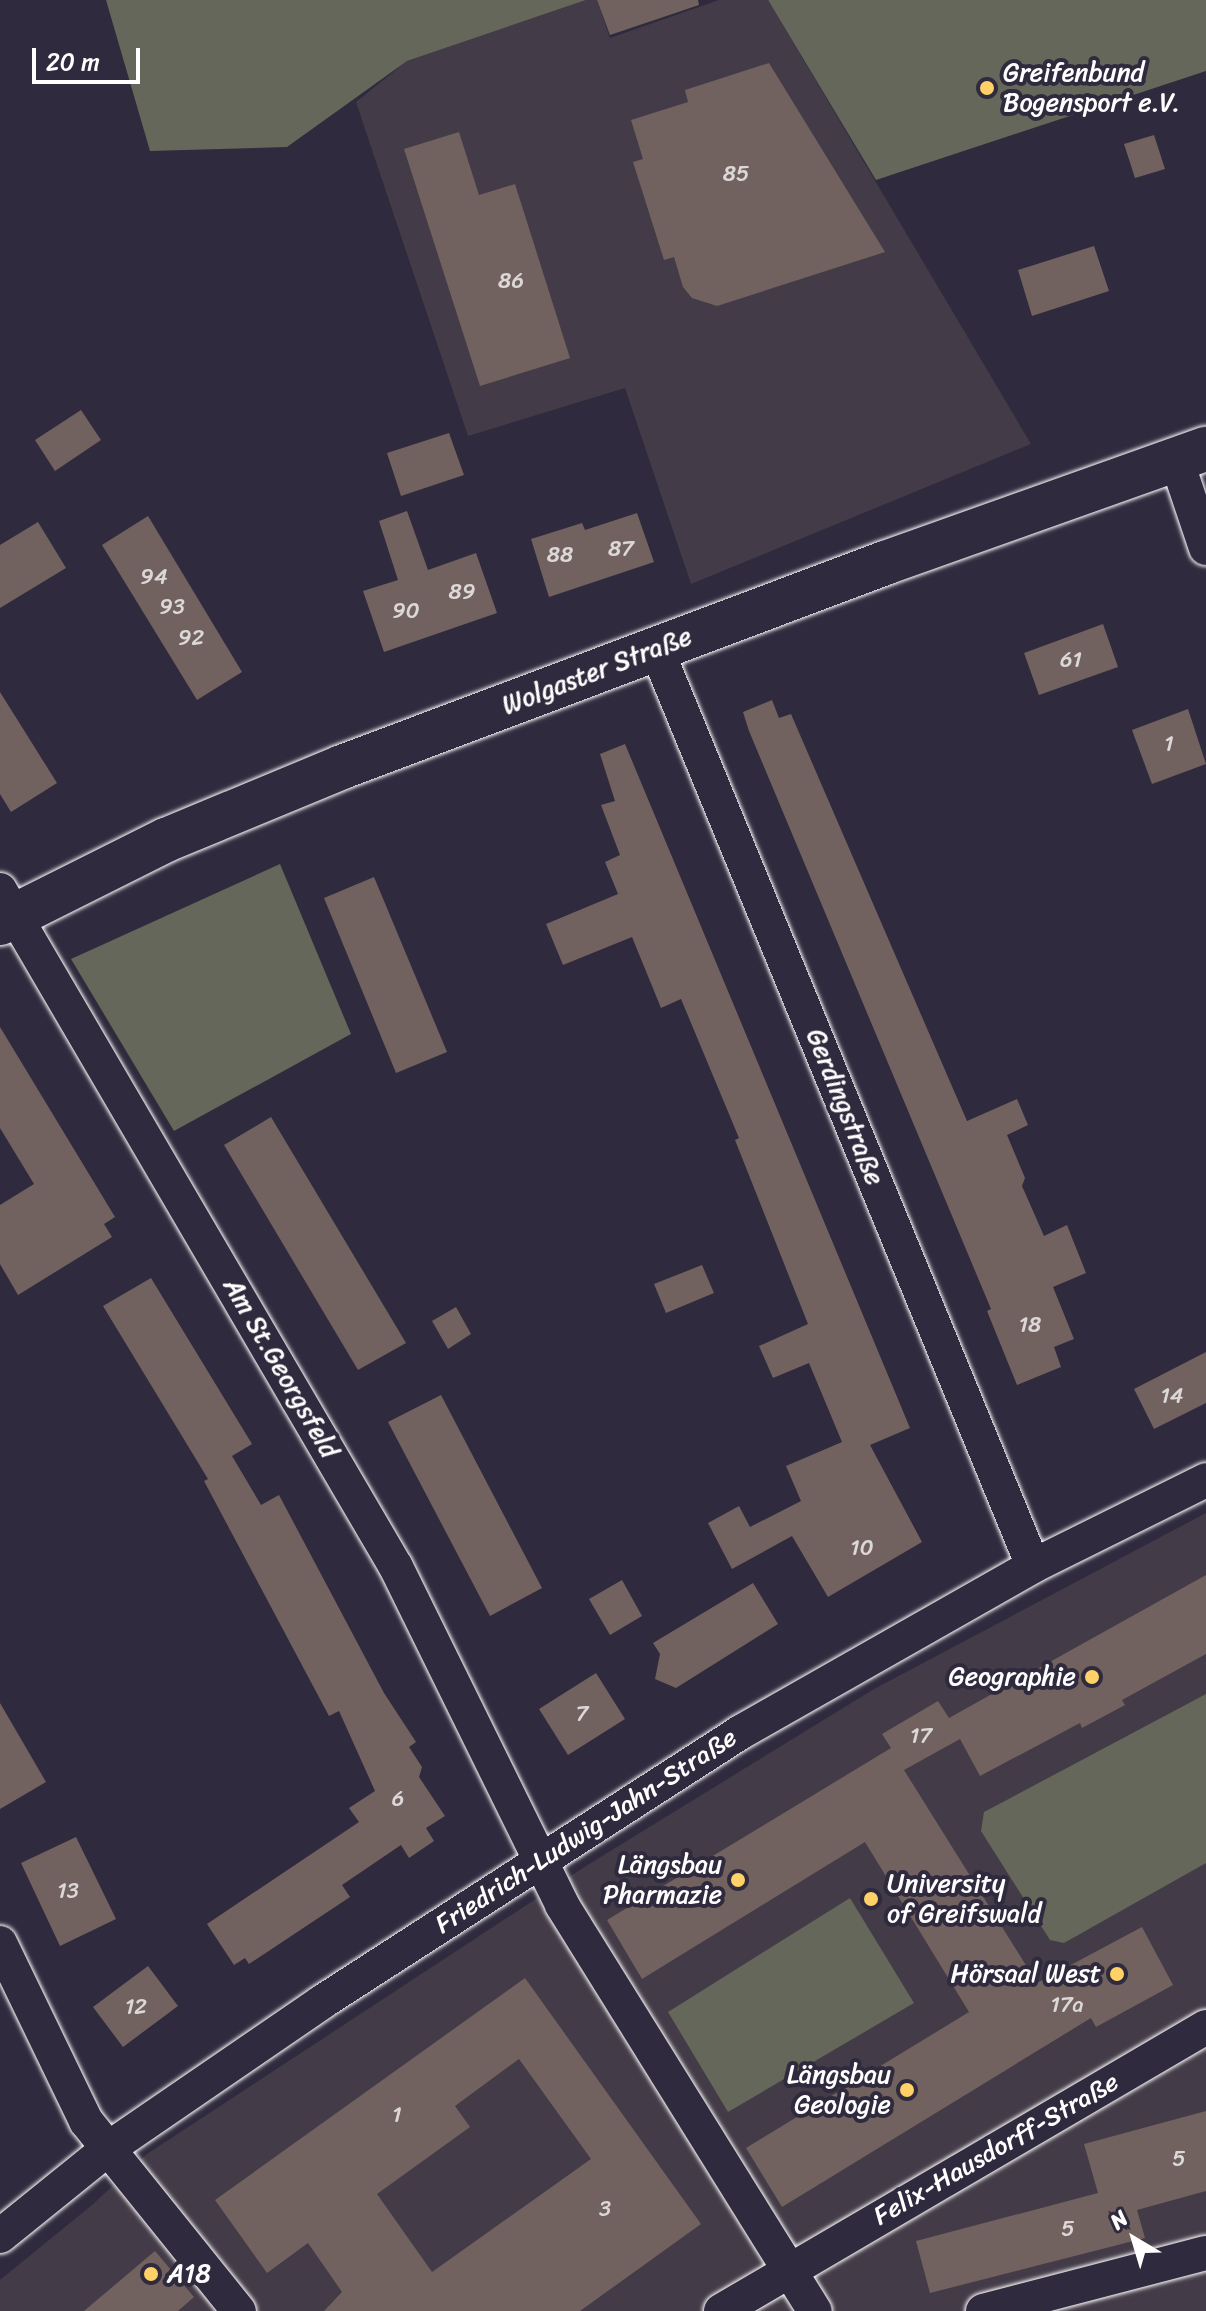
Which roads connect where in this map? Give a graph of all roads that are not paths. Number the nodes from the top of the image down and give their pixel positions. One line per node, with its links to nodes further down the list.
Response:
1 (1191, 454): 2 (street); 3 (main road, Wolgaster Straße)
2 (1206, 548)
3 (656, 648): 4 (main road, Wolgaster Straße); 6 (street, Gerdingstraße)
4 (5, 909): 7 (street, Am St.Georgsfeld)
5 (1206, 1480): 6 (street, Friedrich-Ludwig-Jahn-Straße)
6 (1033, 1566): 7 (street, Friedrich-Ludwig-Jahn-Straße)
7 (537, 1860): 10 (street, Friedrich-Ludwig-Jahn-Straße); 13 (street)
8 (0, 1943): 10 (street)
9 (1206, 2027): 13 (street, Felix-Hausdorff-Straße)
10 (109, 2148): 11 (street, Friedrich-Ludwig-Jahn-Straße); 14 (street)
11 (0, 2236)
12 (1206, 2253): 17 (street)
13 (787, 2271): 15 (street, Felix-Hausdorff-Straße); 16 (street)
14 (239, 2311)
15 (721, 2311)
16 (815, 2311)
17 (983, 2311)

